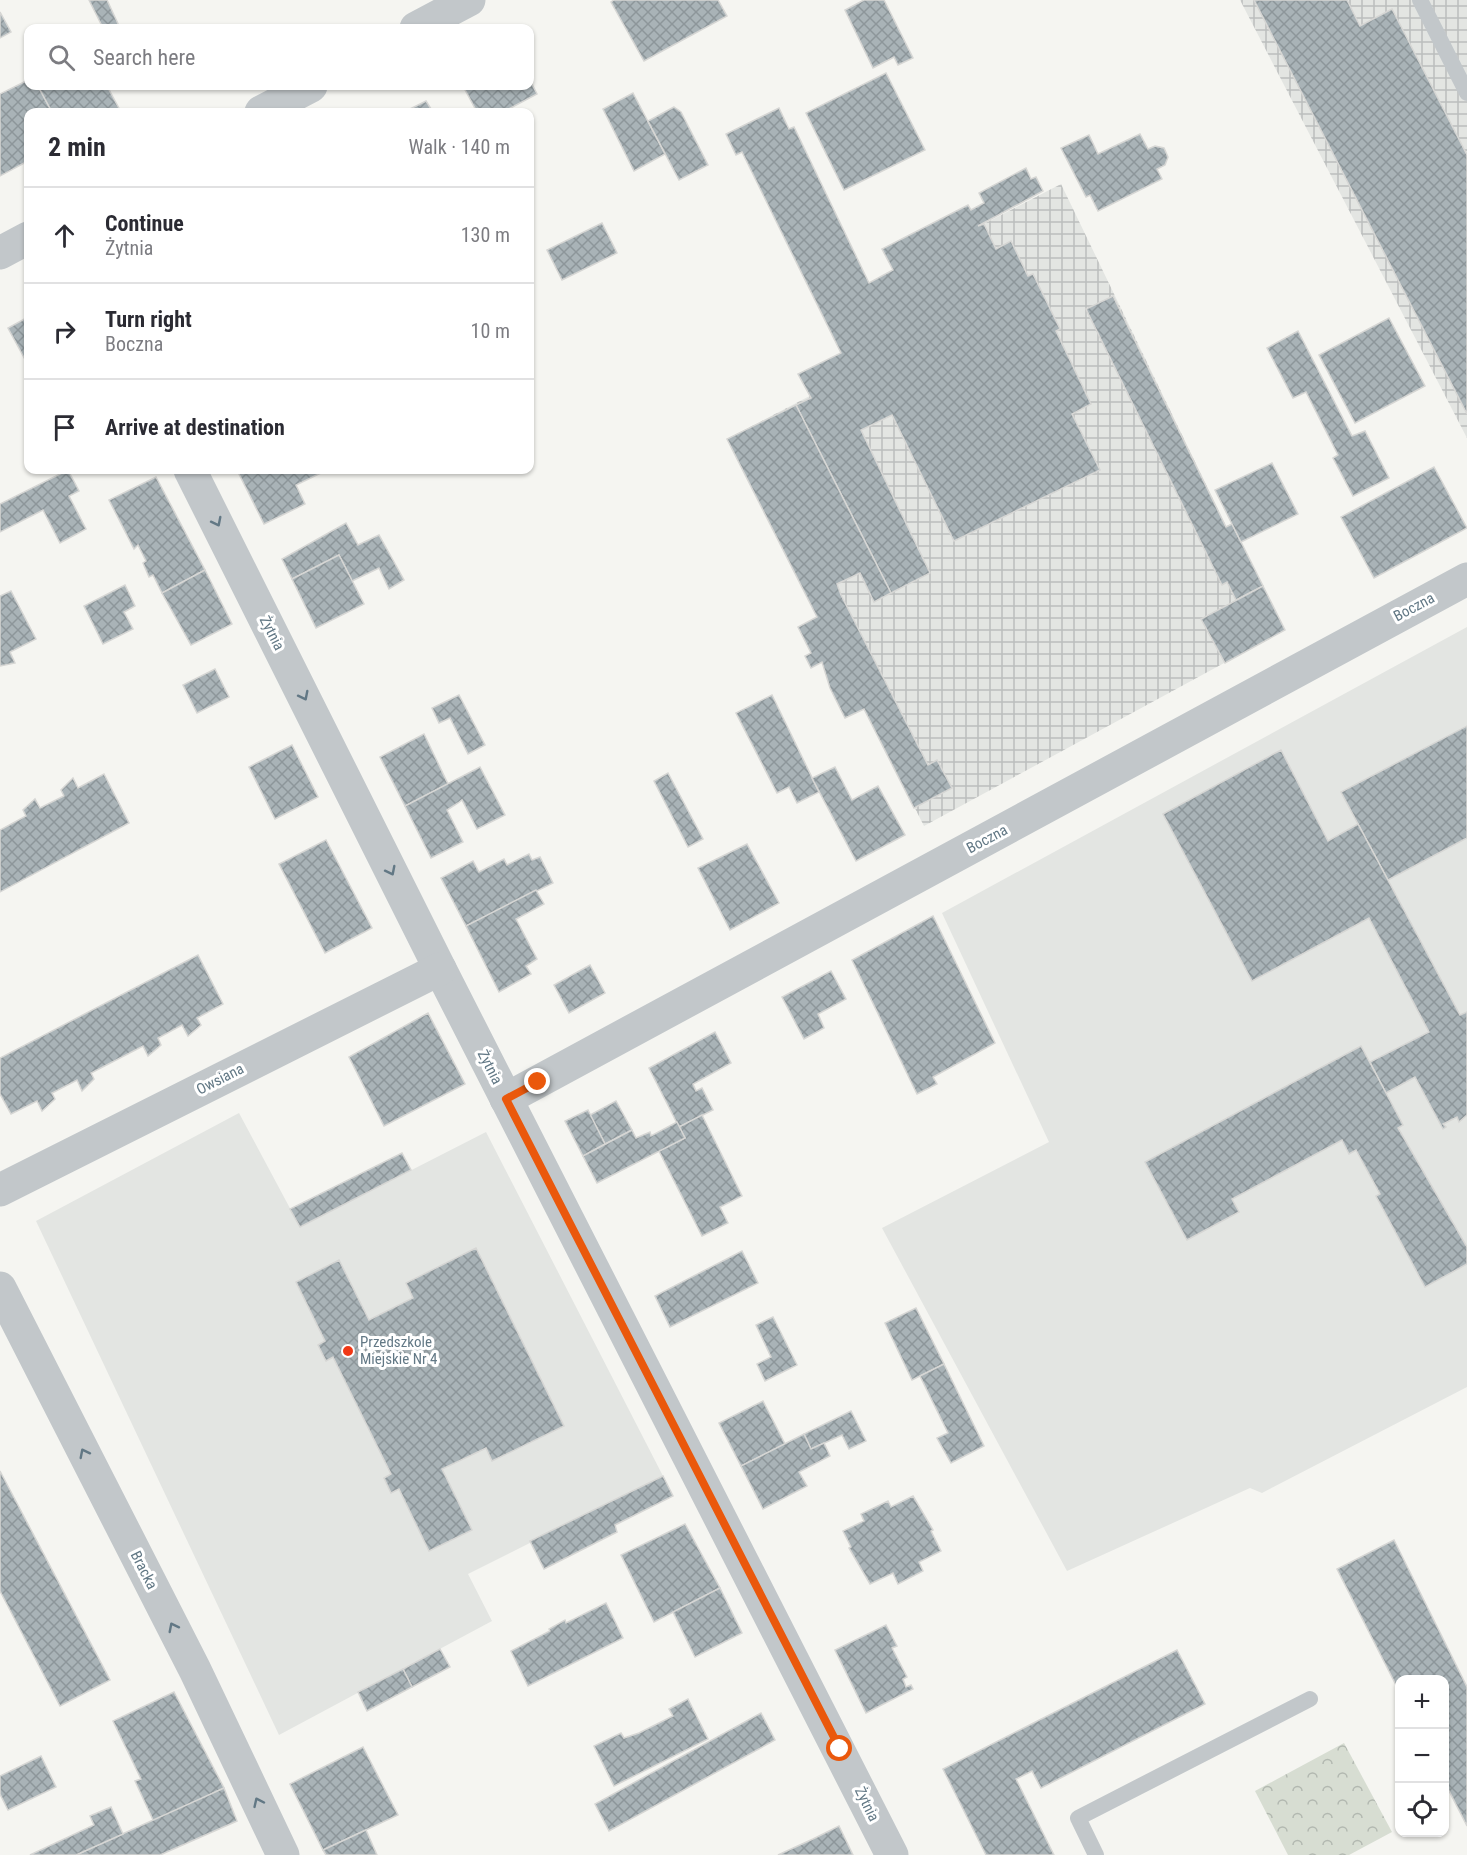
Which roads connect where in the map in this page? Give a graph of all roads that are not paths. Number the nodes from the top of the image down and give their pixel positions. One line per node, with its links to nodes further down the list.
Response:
1 (469, 0): 3 (street)
2 (1420, 0): 5 (lane)
3 (424, 24)
4 (303, 90): 6 (street)
5 (1467, 93)
6 (269, 108)
7 (24, 240): 8 (street)
8 (0, 253)
9 (192, 474): 11 (street, Żytnia, one-way to 11)
10 (1467, 579): 12 (street, Boczna)
11 (440, 969): 12 (street, Żytnia); 13 (street, Owsiana)
12 (506, 1099): 17 (street, Żytnia)
13 (0, 1190)
14 (0, 1288): 16 (street, Bracka, one-way to 14)
15 (1310, 1699): 18 (lane)
16 (283, 1855)
17 (892, 1855)
18 (1096, 1855)

